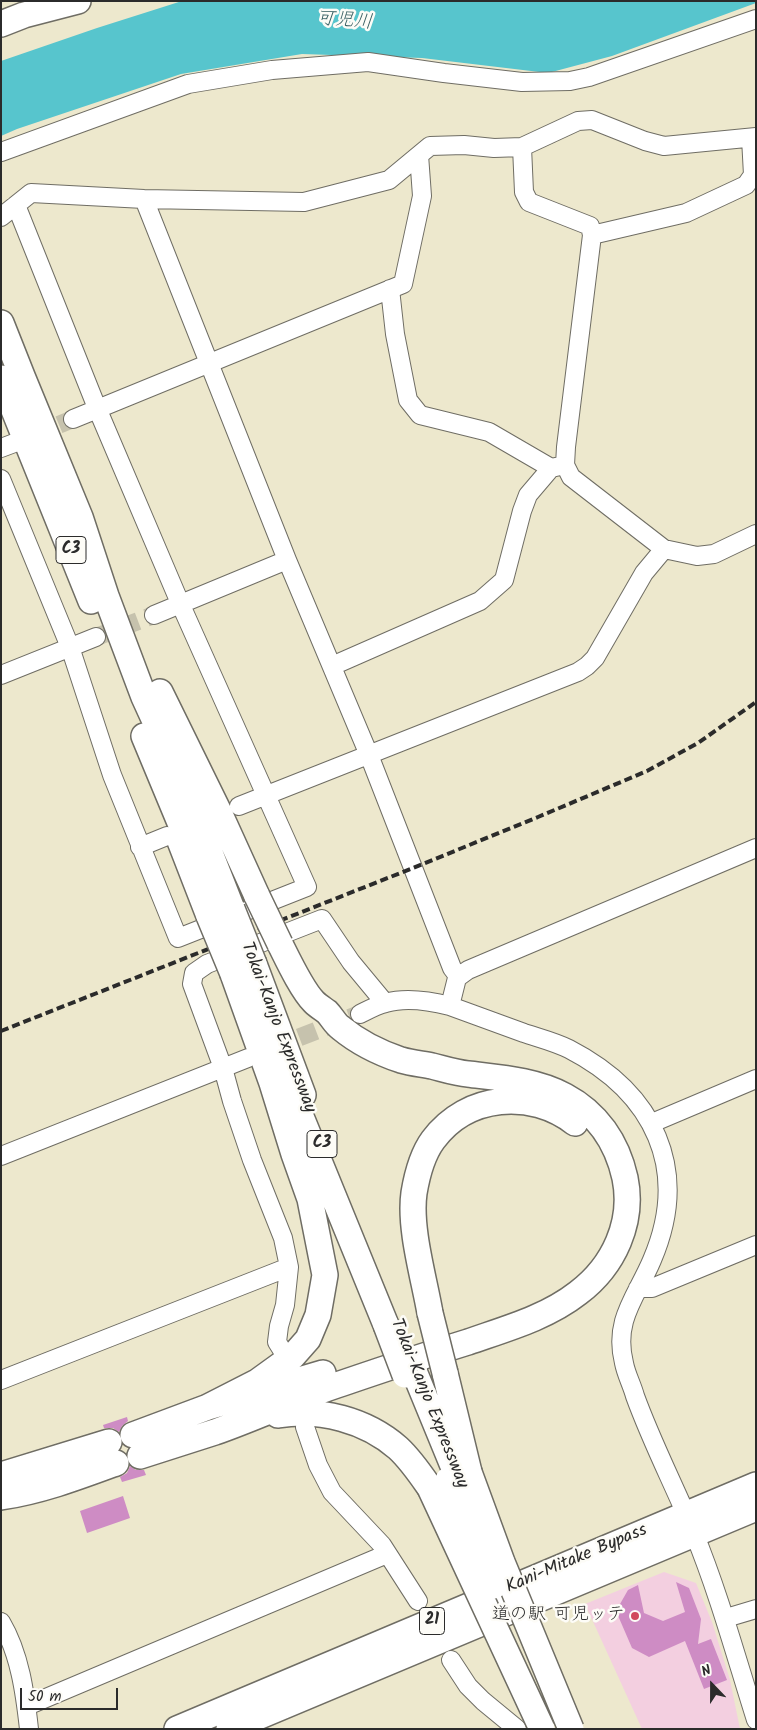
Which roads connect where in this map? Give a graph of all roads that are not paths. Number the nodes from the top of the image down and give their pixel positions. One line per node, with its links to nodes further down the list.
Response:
1 (78, 1): 3 (highway)
2 (756, 19): 6 (street)
3 (1, 24)
4 (754, 138): 5 (street); 8 (street)
5 (522, 147): 7 (street); 12 (street)
6 (1, 152)
7 (420, 155): 9 (street); 13 (street)
8 (755, 176): 12 (street)
9 (144, 199): 10 (street); 15 (street)
10 (16, 205): 11 (street); 17 (street)
11 (1, 217)
12 (592, 235): 19 (street)
13 (390, 289): 15 (street); 19 (street)
14 (1, 323): 21 (highway, Tokai-Kanjo Expressway / C3)
15 (210, 363): 17 (street); 24 (street)
16 (1, 378): 37 (highway, Tokai-Kanjo Expressway / C3)
17 (97, 408): 18 (street); 25 (street)
18 (73, 419)
19 (558, 466): 23 (street); 29 (street)
20 (1, 479): 28 (street)
21 (80, 517): 37 (highway, Tokai-Kanjo Expressway / C3); 55 (highway, bridge)
22 (756, 534): 23 (street)
23 (664, 549): 31 (street)
24 (287, 560): 25 (street); 29 (street)
25 (180, 603): 26 (street); 32 (street)
26 (154, 615)
27 (96, 637): 28 (street)
28 (70, 647): 30 (street); 35 (street)
29 (332, 666): 31 (street)
30 (1, 675)
31 (369, 755): 32 (street); 39 (street)
32 (266, 795): 33 (street); 35 (street)
33 (238, 806)
34 (167, 836): 35 (street)
35 (140, 847)
36 (756, 848): 39 (street)
37 (219, 912): 38 (highway, Tokai-Kanjo Expressway / C3)
38 (242, 969): 53 (highway); 57 (highway, Tokai-Kanjo Expressway / C3, bridge)
39 (458, 976): 41 (street)
40 (384, 1003): 41 (street); 42 (street); 44 (street)
41 (450, 1006): 46 (street)
42 (360, 1014)
43 (248, 1058): 44 (street)
44 (223, 1068): 47 (street); 49 (street)
45 (756, 1080): 46 (street)
46 (652, 1123): 50 (street)
47 (1, 1156)
48 (756, 1245): 50 (street)
49 (289, 1267): 51 (street); 52 (street)
50 (638, 1288): 61 (street)
51 (282, 1350)
52 (1, 1380)
53 (208, 1407): 55 (highway); 57 (highway, bridge)
54 (305, 1427): 62 (street)
55 (216, 1432): 57 (highway)
56 (1, 1475): 59 (highway)
57 (451, 1480): 74 (highway, bridge); 75 (highway, Tokai-Kanjo Expressway / C3, bridge); 76 (highway, Tokai-Kanjo Expressway / C3); 77 (highway, bridge)
58 (756, 1485): 61 (highway, Kani-Mitake Bypass / 21)
59 (1, 1497)
60 (756, 1508): 61 (highway, Kani-Mitake Bypass / 21)
61 (690, 1524): 65 (street); 71 (highway, Kani-Mitake Bypass / 21); 72 (highway, Kani-Mitake Bypass / 21)
62 (387, 1554): 63 (street); 68 (street)
63 (418, 1601)
64 (756, 1609): 65 (street)
65 (726, 1618): 69 (street)
66 (1, 1622): 68 (street)
67 (451, 1660): 73 (street)
68 (26, 1706): 70 (street)
69 (754, 1711)
70 (29, 1729)
71 (177, 1729)
72 (229, 1729)
73 (517, 1729)
74 (542, 1729)
75 (555, 1729)
76 (565, 1729)
77 (571, 1729)

